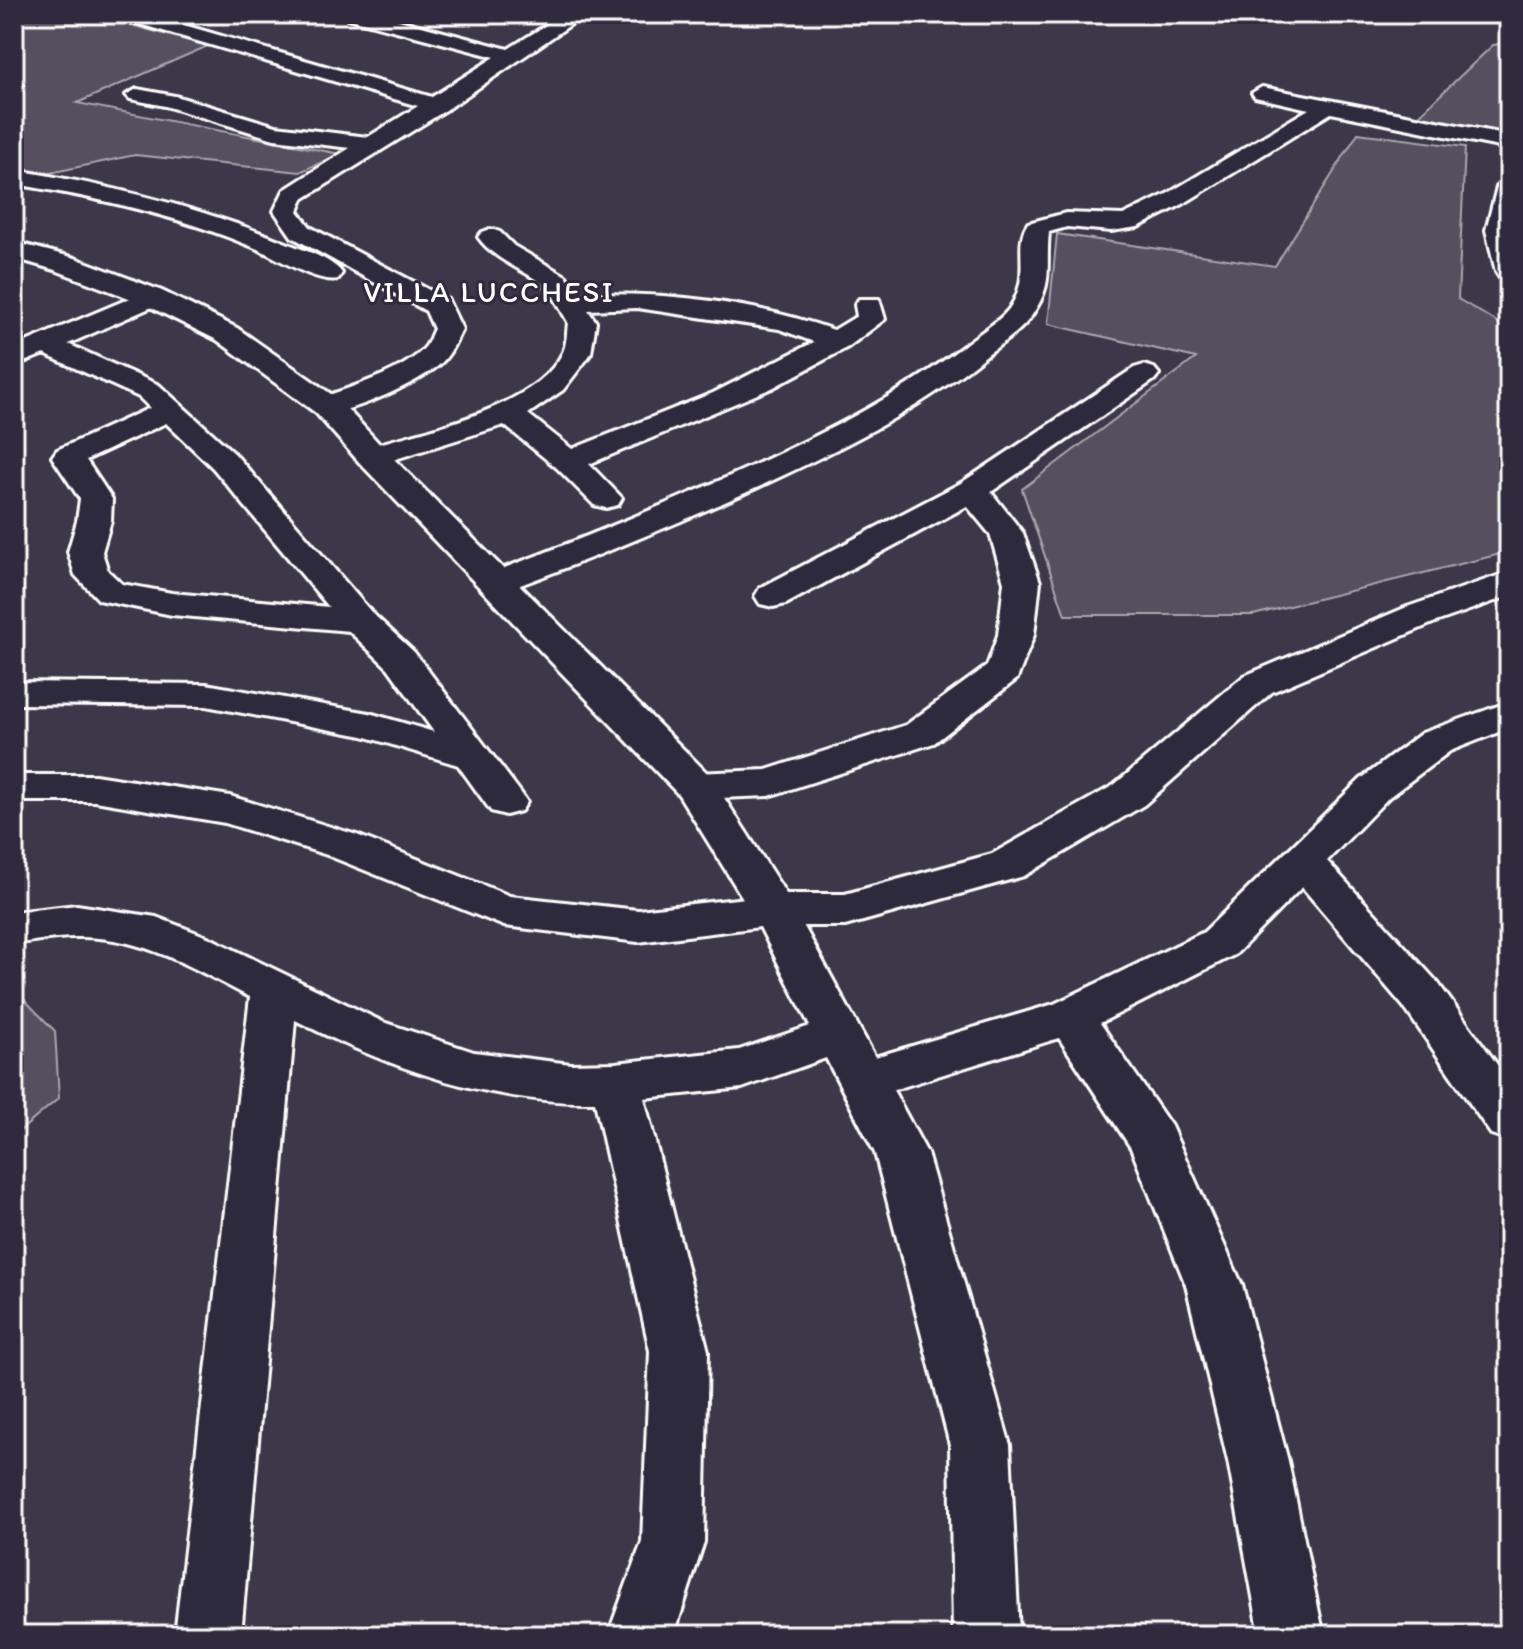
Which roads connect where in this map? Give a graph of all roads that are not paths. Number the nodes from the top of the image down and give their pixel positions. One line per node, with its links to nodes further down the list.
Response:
1 (126, 14): 7 (street)
2 (354, 14): 4 (street)
3 (577, 14): 4 (street)
4 (512, 56): 7 (street)
5 (1262, 93): 8 (street)
6 (137, 95): 10 (street)
7 (438, 105): 10 (street)
8 (1328, 106): 9 (street); 32 (street)
9 (1509, 142)
10 (371, 144): 25 (street)
11 (14, 177): 12 (street)
12 (50, 182): 14 (street); 20 (street)
13 (1509, 187): 17 (street)
14 (14, 201)
15 (491, 237): 19 (street)
16 (14, 250): 18 (street)
17 (1509, 272)
18 (152, 297): 23 (street); 25 (street)
19 (570, 303): 22 (street); 27 (street)
20 (384, 305)
21 (869, 305): 22 (street)
22 (838, 341): 29 (street)
23 (25, 351): 26 (street)
24 (1144, 374): 30 (street)
25 (327, 406): 28 (street)
26 (170, 410): 35 (street); 35 (street)
27 (509, 414): 28 (street); 29 (street)
28 (372, 456): 32 (street)
29 (568, 461): 31 (street)
30 (972, 490): 34 (street); 39 (street)
31 (606, 498)
32 (495, 583): 39 (street)
33 (1509, 583): 43 (street)
34 (773, 596)
35 (359, 621): 38 (street)
36 (14, 693): 38 (street)
37 (1501, 727): 42 (street)
38 (472, 756): 41 (street)
39 (695, 786): 43 (street)
40 (14, 788): 43 (street)
41 (506, 802)
42 (1302, 860): 46 (street); 49 (street)
43 (773, 910): 47 (street)
44 (14, 928): 45 (street)
45 (274, 992): 48 (street); 51 (street)
46 (1070, 1017): 47 (street); 50 (street)
47 (851, 1057): 48 (street); 53 (street)
48 (615, 1082): 52 (street)
49 (1509, 1120)
50 (1289, 1627)
51 (208, 1635)
52 (641, 1635)
53 (986, 1635)

